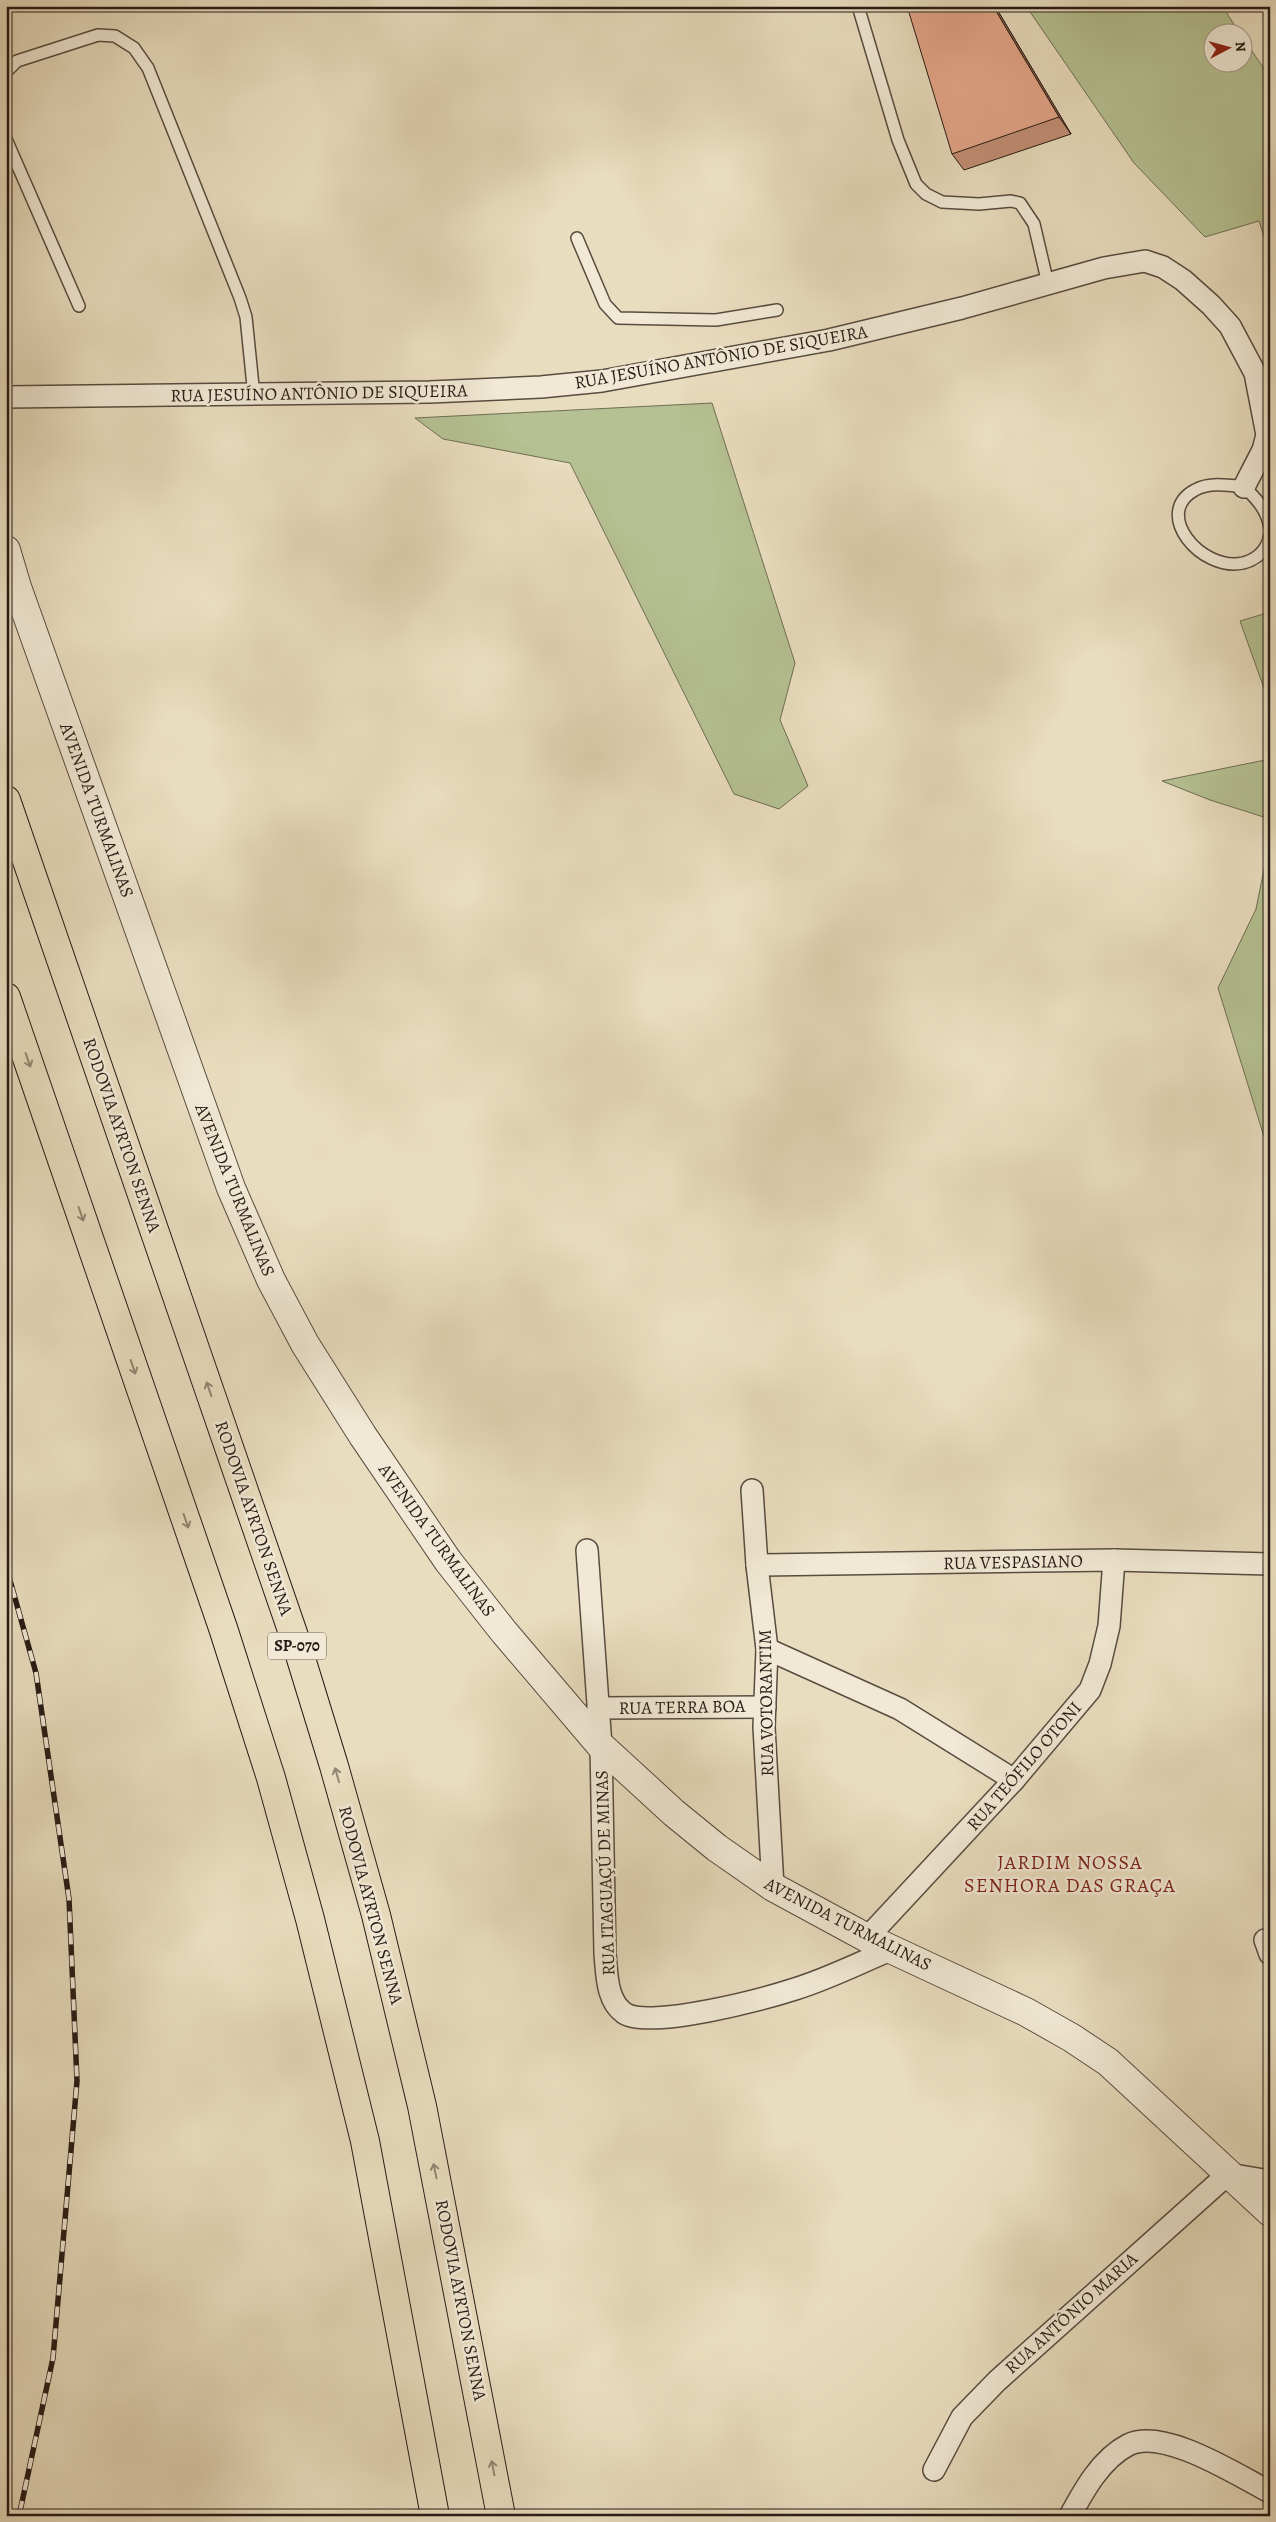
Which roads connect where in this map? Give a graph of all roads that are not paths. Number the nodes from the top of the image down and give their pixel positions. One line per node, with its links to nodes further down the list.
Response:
1 (858, 6): 5 (lane)
2 (6, 72): 8 (lane)
3 (6, 139): 6 (lane)
4 (577, 238): 7 (lane)
5 (1048, 284): 8 (street, RUA JESUÍNO ANTÔNIO DE SIQUEIRA); 10 (street, RUA JESUÍNO ANTÔNIO DE SIQUEIRA)
6 (79, 306)
7 (777, 310)
8 (254, 396): 9 (street, RUA JESUÍNO ANTÔNIO DE SIQUEIRA)
9 (6, 397)
10 (1244, 487): 11 (lane); 12 (lane)
11 (1270, 527)
12 (1270, 535)
13 (6, 550): 24 (street, AVENIDA TURMALINAS)
14 (6, 800): 35 (highway, RODOVIA AYRTON SENNA / SP-070, one-way to 14)
15 (6, 998): 34 (highway, one-way to 34)
16 (752, 1490): 20 (street, RUA VOTORANTIM)
17 (586, 1550): 23 (street, RUA ITAGUAÇÚ DE MINAS)
18 (1114, 1560): 19 (street, RUA VESPASIANO); 20 (street, RUA VESPASIANO); 25 (street, RUA TEÓFILO OTONI)
19 (1270, 1564)
20 (757, 1565): 21 (street, RUA VOTORANTIM)
21 (768, 1649): 22 (street, RUA VOTORANTIM); 25 (street)
22 (765, 1706): 23 (street, RUA TERRA BOA); 26 (street, RUA VOTORANTIM)
23 (598, 1708): 24 (street, RUA ITAGUAÇÚ DE MINAS)
24 (601, 1746): 26 (street, AVENIDA TURMALINAS); 28 (street, RUA ITAGUAÇÚ DE MINAS)
25 (1014, 1780): 27 (street, RUA TEÓFILO OTONI)
26 (773, 1887): 27 (street, AVENIDA TURMALINAS)
27 (867, 1938): 28 (street, AVENIDA TURMALINAS)
28 (893, 1949): 29 (street, AVENIDA TURMALINAS)
29 (1228, 2174): 30 (street); 31 (street, AVENIDA TURMALINAS); 32 (street, RUA ANTÔNIO MARIA)
30 (1270, 2181)
31 (1270, 2212)
32 (934, 2470)
33 (1270, 2492): 36 (street)
34 (435, 2516)
35 (501, 2516)
36 (1070, 2516)

